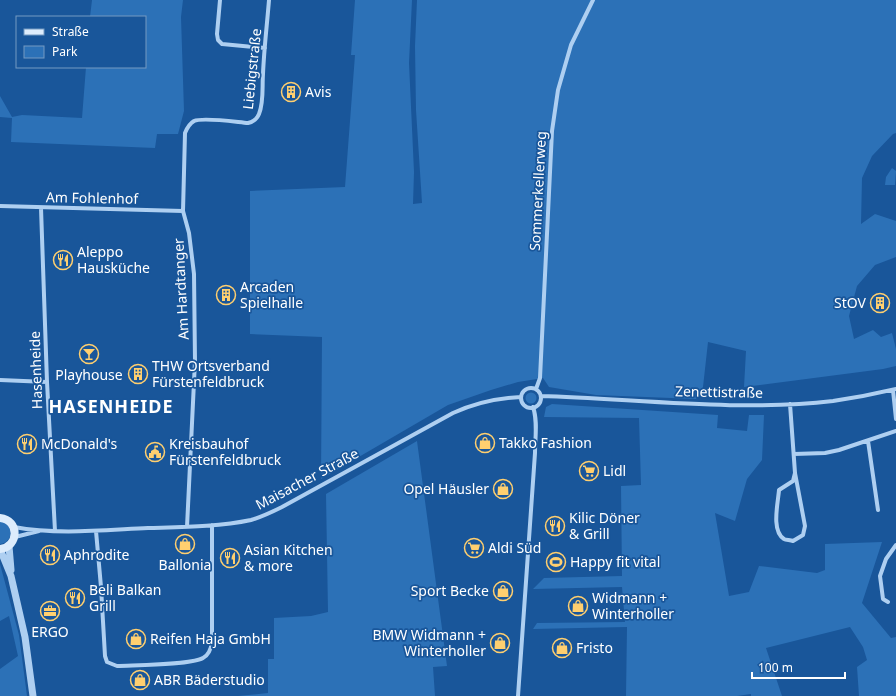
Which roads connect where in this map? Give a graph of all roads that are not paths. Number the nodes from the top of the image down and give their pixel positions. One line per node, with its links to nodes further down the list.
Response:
1 (220, 0): 4 (street)
2 (269, 0): 4 (street, Liebigstraße)
3 (593, 0): 11 (street, Sommerkellerweg)
4 (265, 48): 5 (street, Liebigstraße)
5 (184, 146): 8 (street, Am Hardtanger)
6 (0, 206): 7 (street, Am Fohlenhof)
7 (41, 208): 8 (street, Am Fohlenhof); 10 (street, Hasenheide)
8 (183, 211): 25 (street, Am Hardtanger)
9 (0, 380): 10 (street)
10 (47, 382): 28 (street, Hasenheide)
11 (536, 389): 13 (street); 14 (street)
12 (894, 389): 15 (street, Zenettistraße); 17 (street)
13 (541, 396): 15 (street, Zenettistraße); 16 (street)
14 (521, 397): 16 (street); 24 (street, Maisacher Straße)
15 (790, 404): 20 (street)
16 (533, 407): 37 (street)
17 (896, 419)
18 (896, 431): 19 (street)
19 (868, 441): 20 (street); 22 (street)
20 (794, 454): 21 (street)
21 (795, 473): 21 (street)
22 (878, 510)
23 (1, 516): 26 (main road)
24 (212, 525): 25 (street, Maisacher Straße); 29 (street)
25 (187, 526): 29 (street, Maisacher Straße)
26 (14, 527): 27 (street, Maisacher Straße); 30 (main road)
27 (41, 531): 28 (street, Maisacher Straße); 30 (street, Maisacher Straße)
28 (55, 531): 29 (street, Maisacher Straße)
29 (96, 531)
30 (15, 537): 32 (main road)
31 (896, 545): 35 (street)
32 (9, 546): 33 (main road); 34 (street)
33 (0, 549): 34 (street)
34 (11, 576): 36 (street)
35 (888, 602)
36 (33, 696)
37 (518, 696)

